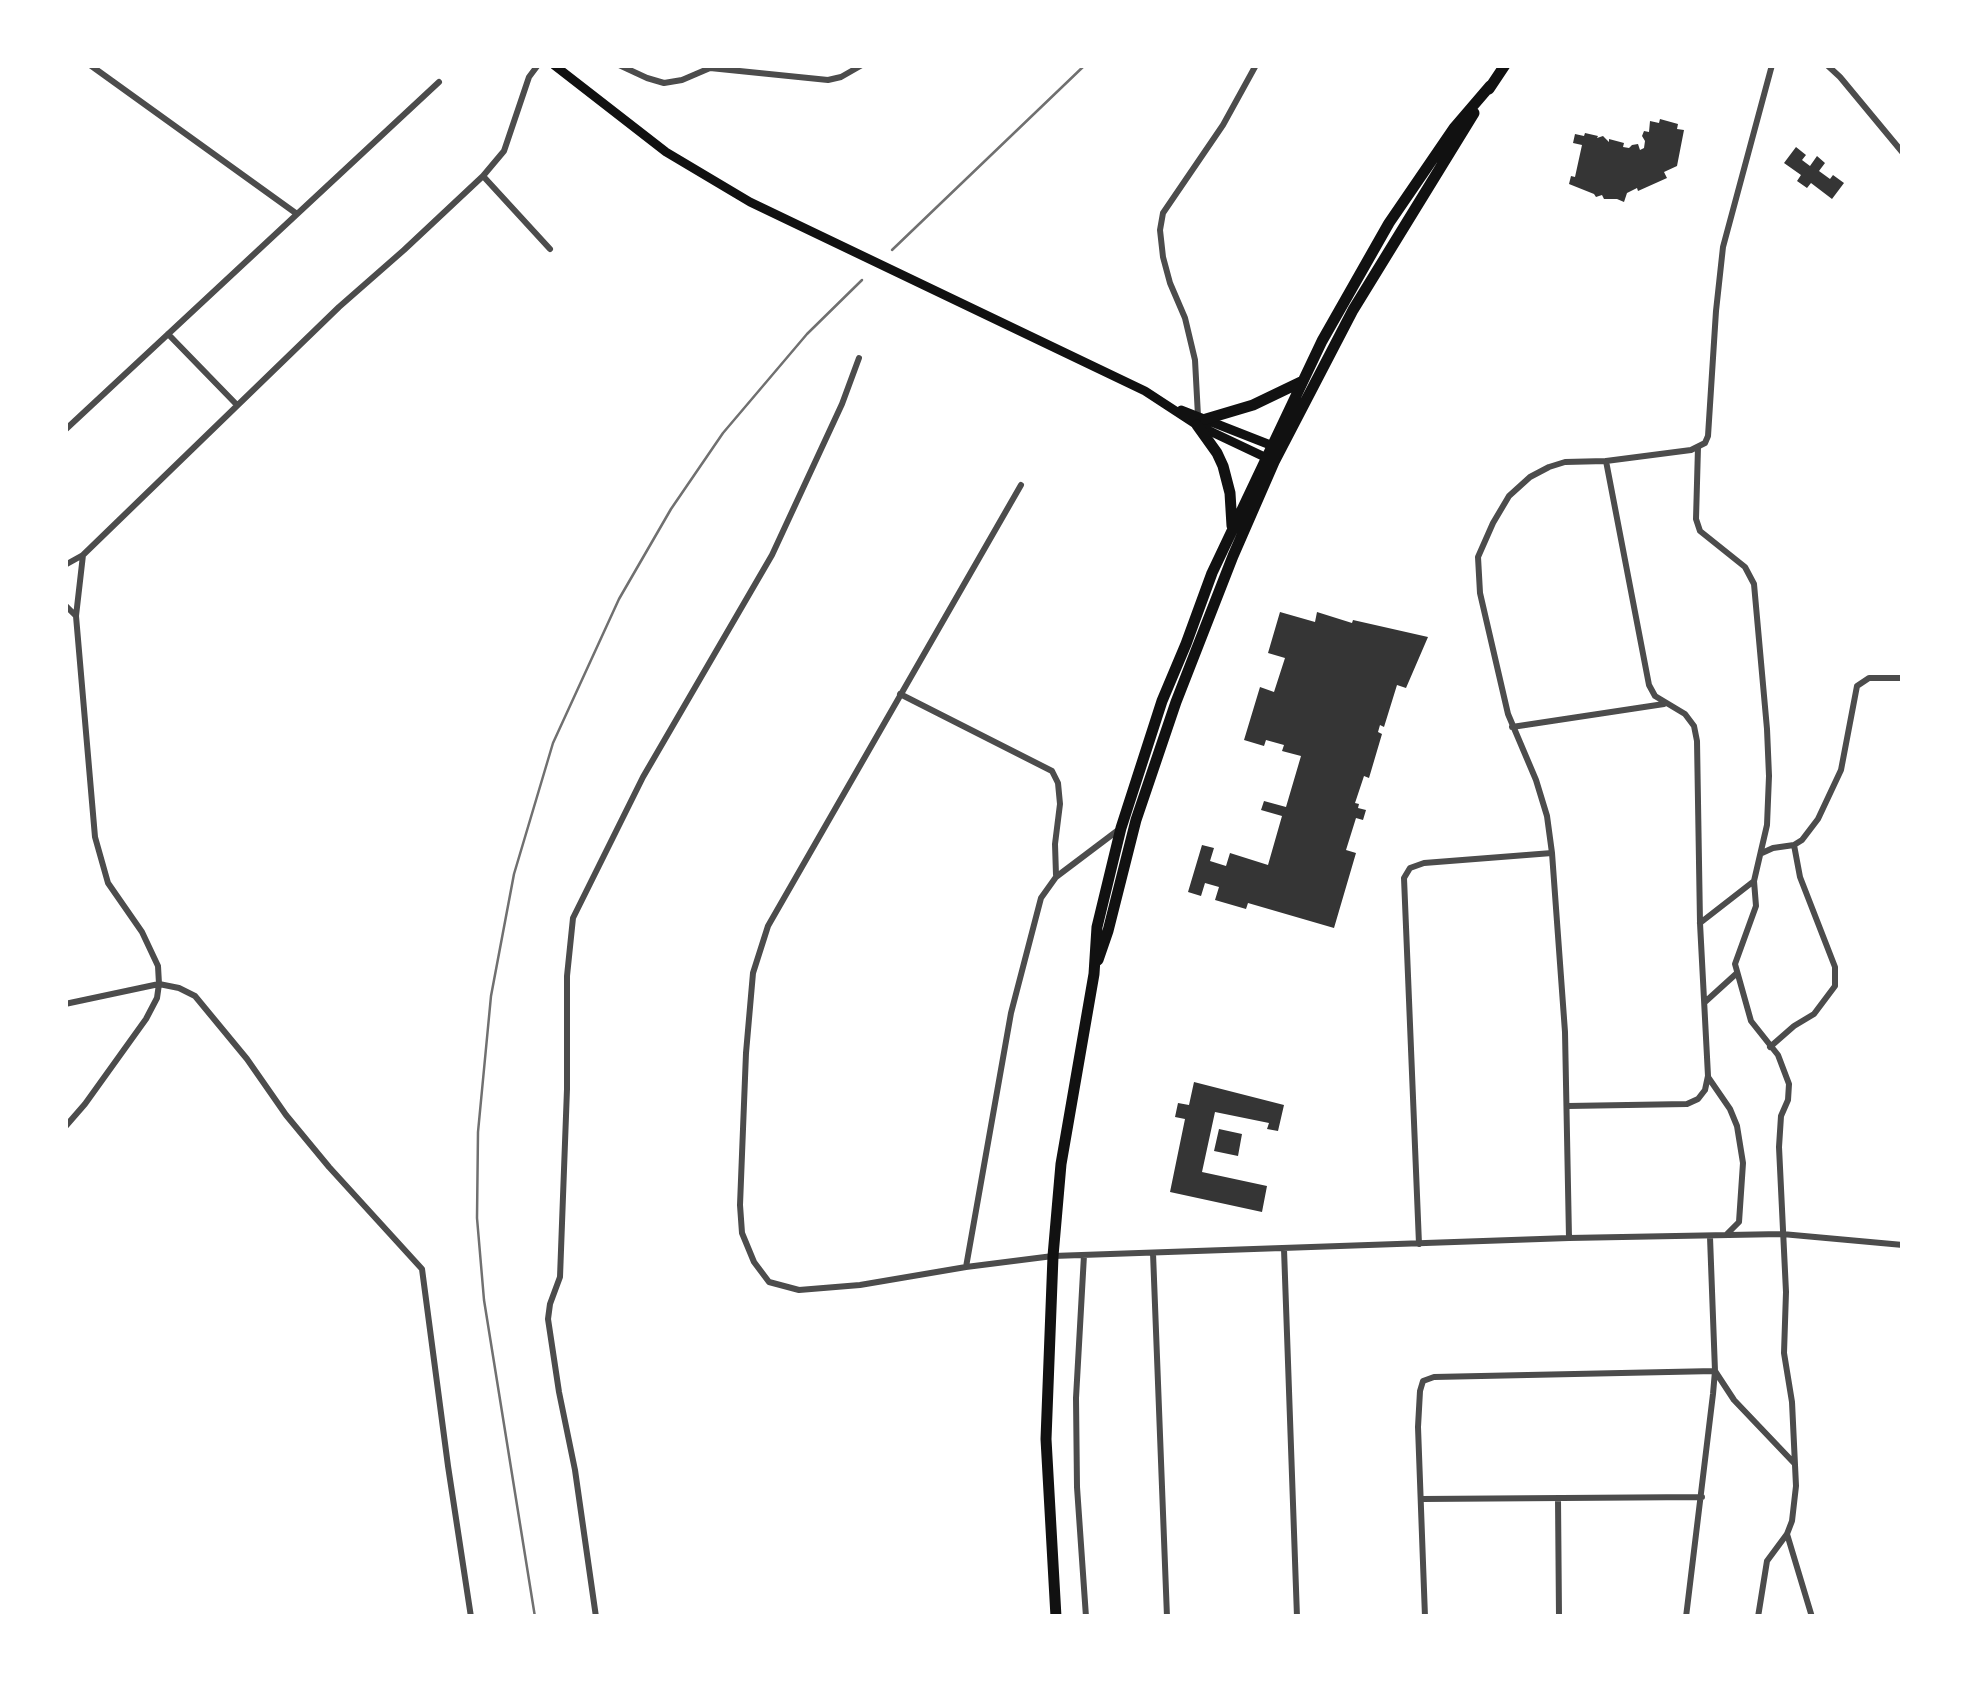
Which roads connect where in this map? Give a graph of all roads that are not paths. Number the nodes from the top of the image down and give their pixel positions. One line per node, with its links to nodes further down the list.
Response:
1 (90, 65): 11 (street)
2 (112, 65): 11 (street)
3 (538, 65): 15 (street)
4 (554, 65): 22 (main road)
5 (619, 65): 6 (street)
6 (862, 65)
7 (1256, 65): 22 (street)
8 (1504, 65): 13 (highway)
9 (1772, 65): 24 (street)
10 (1826, 65): 14 (street)
11 (105, 74): 16 (street)
12 (439, 82): 16 (street)
13 (1490, 86): 20 (highway); 25 (highway)
14 (1903, 153)
15 (483, 176): 17 (street); 21 (street)
16 (297, 214): 18 (street)
17 (550, 248)
18 (168, 334): 21 (street); 23 (street)
19 (859, 358): 72 (street)
20 (1303, 381): 22 (highway); 25 (highway)
21 (238, 406): 29 (street)
22 (1200, 420): 25 (main road); 28 (highway)
23 (65, 430)
24 (1698, 447): 26 (street); 41 (street)
25 (1273, 453): 28 (highway); 37 (highway)
26 (1606, 461): 35 (street); 36 (street)
27 (1021, 485): 34 (street)
28 (1232, 531): 38 (highway)
29 (83, 555): 30 (street); 32 (street)
30 (65, 565)
31 (65, 605): 32 (street)
32 (76, 616): 47 (street)
33 (1903, 678): 39 (street)
34 (900, 694): 42 (street); 64 (street)
35 (1665, 704): 36 (street); 44 (street)
36 (1512, 727): 40 (street)
37 (1136, 820): 38 (street); 46 (highway)
38 (1120, 828): 42 (street); 46 (highway)
39 (1794, 845): 41 (street); 50 (street)
40 (1552, 853): 52 (street); 58 (street)
41 (1762, 854): 43 (street)
42 (1056, 876): 64 (street)
43 (1754, 881): 44 (street); 45 (street)
44 (1700, 923): 48 (street)
45 (1737, 972): 48 (street); 50 (street)
46 (1094, 974): 63 (highway)
47 (159, 984): 49 (street); 53 (street); 71 (street)
48 (1704, 1003): 51 (street)
49 (65, 1004)
50 (1770, 1047): 54 (street)
51 (1708, 1076): 52 (street); 55 (street)
52 (1568, 1106): 57 (street)
53 (65, 1127)
54 (1782, 1234): 55 (street); 59 (street); 66 (street)
55 (1725, 1236): 56 (street)
56 (1710, 1237): 57 (street); 65 (street)
57 (1568, 1238): 58 (street)
58 (1420, 1244): 60 (street)
59 (1903, 1245)
60 (1284, 1249): 61 (street); 76 (street)
61 (1153, 1253): 62 (street); 75 (street)
62 (1084, 1255): 63 (street); 74 (street)
63 (1053, 1256): 64 (street); 73 (highway)
64 (966, 1267)
65 (1715, 1371): 66 (street); 67 (street); 69 (street)
66 (1795, 1464): 70 (street)
67 (1702, 1497): 68 (street); 79 (street)
68 (1558, 1498): 69 (street); 78 (street)
69 (1422, 1499): 77 (street)
70 (1787, 1534): 80 (street); 81 (street)
71 (471, 1617)
72 (596, 1617)
73 (1056, 1617)
74 (1086, 1617)
75 (1167, 1617)
76 (1297, 1617)
77 (1426, 1617)
78 (1559, 1617)
79 (1686, 1617)
80 (1758, 1617)
81 (1812, 1617)

